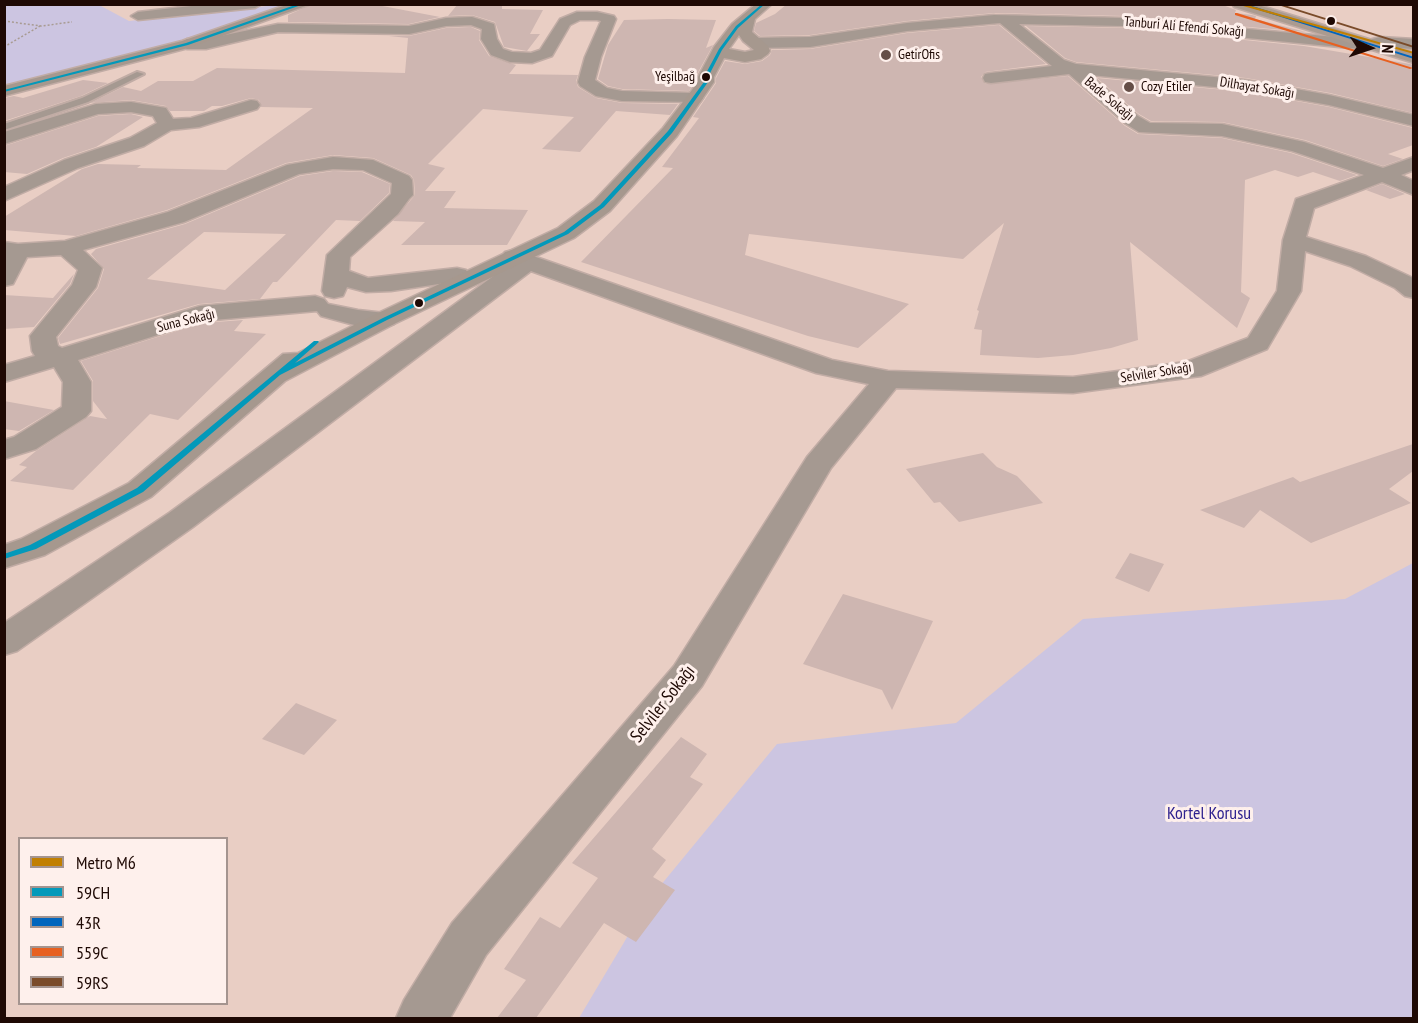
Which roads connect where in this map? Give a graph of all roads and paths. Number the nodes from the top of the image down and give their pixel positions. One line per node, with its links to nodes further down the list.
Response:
1 (255, 4): 7 (street)
2 (304, 4): 16 (main road)
3 (765, 4): 8 (main road)
4 (1037, 4): 11 (street)
5 (1239, 4): 15 (main road)
6 (1256, 4): 17 (main road)
7 (138, 16)
8 (748, 19): 20 (main road); 21 (main road)
9 (1026, 19): 10 (street, Tanburi Ali Efendi Sokağı); 11 (street, Tanburi Ali Efendi Sokağı); 24 (street, Bade Sokağı)
10 (1005, 20): 21 (street, Tanburi Ali Efendi Sokağı); 24 (street, Bade Sokağı)
11 (1052, 20): 15 (street, Tanburi Ali Efendi Sokağı)
12 (4, 21): 14 (path)
13 (72, 22): 14 (path)
14 (41, 26): 19 (path)
15 (1320, 35): 17 (street, Tanburi Ali Efendi Sokağı)
16 (187, 44): 27 (street); 28 (main road)
17 (1375, 44): 18 (street, Tanburi Ali Efendi Sokağı); 22 (main road); 23 (main road)
18 (1413, 44)
19 (4, 45)
20 (722, 48): 21 (main road); 27 (main road)
21 (752, 52): 27 (main road)
22 (1413, 52)
23 (1413, 58)
24 (1073, 69): 26 (street, Dilhayat Sokağı); 30 (street, Dilhayat Sokağı); 35 (street, Bade Sokağı)
25 (140, 74): 32 (lane)
26 (991, 78)
27 (700, 90): 41 (main road)
28 (4, 91)
29 (251, 105): 31 (street)
30 (1413, 121)
31 (167, 125): 33 (street); 37 (street)
32 (4, 127)
33 (4, 138)
34 (1413, 163): 35 (street)
35 (1382, 174): 36 (street); 38 (street, Selviler Sokağı)
36 (1413, 189)
37 (4, 195)
38 (1294, 240): 44 (street); 48 (street, Selviler Sokağı)
39 (66, 248): 40 (street); 45 (street); 46 (street)
40 (11, 250): 43 (street)
41 (521, 260): 42 (main road); 45 (main road); 48 (street, Selviler Sokağı); 51 (street)
42 (457, 275): 45 (main road); 45 (street)
43 (4, 279)
44 (1413, 291)
45 (349, 303): 46 (street, Suna Sokağı); 50 (main road)
46 (62, 357): 47 (street, Suna Sokağı); 49 (street)
47 (4, 374)
48 (888, 379): 52 (street, Selviler Sokağı)
49 (4, 450)
50 (4, 557)
51 (4, 642)
52 (422, 1018)

